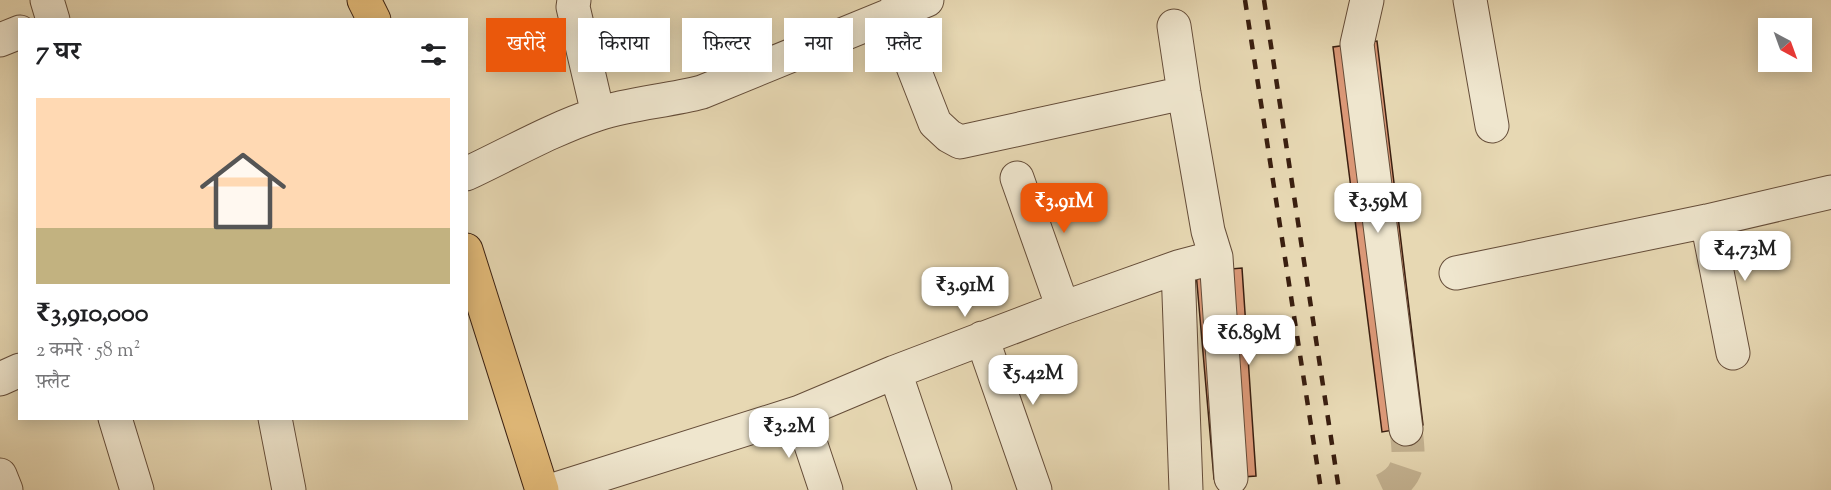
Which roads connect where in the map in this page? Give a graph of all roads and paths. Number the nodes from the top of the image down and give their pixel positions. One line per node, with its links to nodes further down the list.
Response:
1 (48, 0): 8 (street)
2 (364, 0): 9 (main road)
3 (574, 0): 14 (street)
4 (927, 0): 7 (street)
5 (1367, 0): 33 (street)
6 (1470, 0): 15 (street)
7 (892, 13): 13 (street); 14 (street)
8 (53, 18)
9 (373, 18)
10 (1174, 26): 13 (street)
11 (18, 33): 12 (street)
12 (0, 40)
13 (1184, 93): 21 (street)
14 (598, 114): 16 (street)
15 (1492, 126)
16 (468, 173)
17 (1017, 178): 24 (street)
18 (1831, 192): 19 (street)
19 (1707, 220): 23 (street); 26 (street)
20 (468, 256): 39 (main road)
21 (1216, 258): 22 (street); 35 (street)
22 (1178, 267): 24 (street); 44 (street)
23 (1456, 273)
24 (1063, 308): 25 (street)
25 (982, 338): 28 (street); 43 (street)
26 (1733, 353)
27 (18, 371): 29 (street)
28 (895, 372): 30 (street); 42 (street)
29 (0, 379)
30 (800, 412): 40 (street); 41 (street)
31 (116, 420): 37 (street)
32 (275, 420): 38 (street)
33 (1406, 429)
34 (0, 475): 36 (street)
35 (1232, 478)
36 (6, 490)
37 (137, 490)
38 (289, 490)
39 (542, 490)
40 (553, 490)
41 (826, 490)
42 (934, 490)
43 (1035, 490)
44 (1186, 490)

